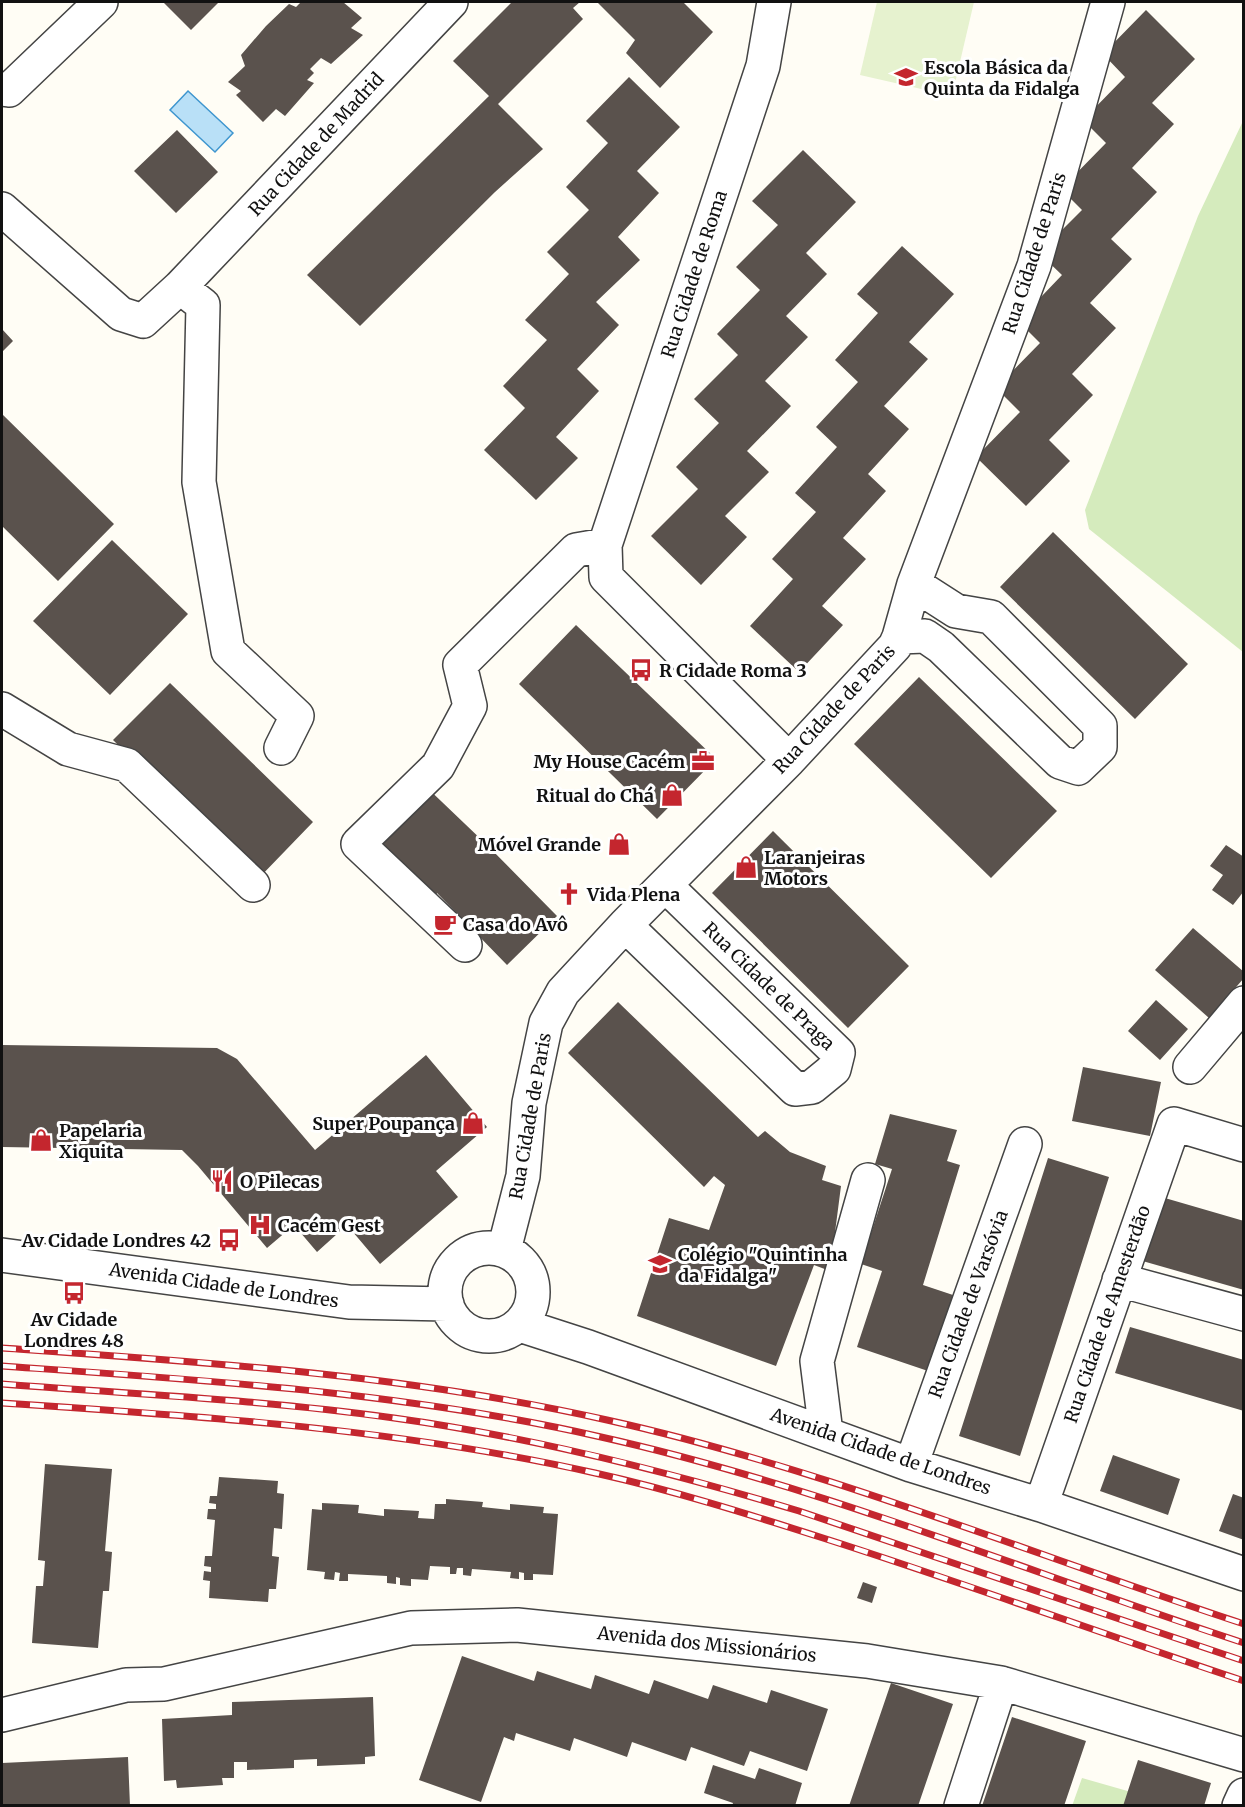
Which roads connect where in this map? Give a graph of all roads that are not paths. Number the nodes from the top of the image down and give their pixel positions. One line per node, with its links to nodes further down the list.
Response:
1 (101, 2): 5 (street)
2 (452, 2): 7 (street, Rua Cidade de Madrid)
3 (774, 2): 8 (street, Rua Cidade de Roma)
4 (1108, 2): 9 (street, Rua Cidade de Paris)
5 (2, 89)
6 (2, 209): 7 (street, Rua Cidade de Madrid)
7 (180, 287): 12 (street)
8 (605, 545): 13 (street, Rua Cidade de Roma); 17 (street)
9 (914, 584): 10 (street, Rua Cidade de Paris); 10 (street)
10 (900, 636): 13 (street, Rua Cidade de Paris)
11 (2, 709): 14 (street)
12 (281, 748)
13 (789, 760): 15 (street, Rua Cidade de Paris)
14 (252, 885)
15 (666, 886): 16 (street, Rua Cidade de Paris); 16 (street, Rua Cidade de Praga)
16 (625, 926): 23 (street, Rua Cidade de Paris)
17 (465, 945)
18 (1244, 1003): 19 (street)
19 (1191, 1067)
20 (1024, 1143): 30 (street, Rua Cidade de Varsóvia)
21 (1244, 1145): 25 (street, Rua Cidade de Amesterdão)
22 (868, 1180): 29 (street)
23 (504, 1250): 26 (street); 28 (street)
24 (2, 1255): 26 (street, Avenida Cidade de Londres)
25 (1119, 1280): 27 (street); 31 (street, Rua Cidade de Amesterdão)
26 (447, 1304): 28 (street)
27 (1244, 1314)
28 (520, 1324): 29 (street, Avenida Cidade de Londres)
29 (826, 1433): 30 (street, Avenida Cidade de Londres)
30 (910, 1465): 31 (street, Avenida Cidade de Londres)
31 (1041, 1505): 32 (street, Avenida Cidade de Londres)
32 (1244, 1574)
33 (1001, 1683): 34 (street, Avenida dos Missionários); 37 (street, Avenida dos Missionários); 39 (street)
34 (164, 1684): 35 (street, Avenida dos Missionários); 36 (street, Avenida dos Missionários)
35 (2, 1714)
36 (2, 1737)
37 (1244, 1755)
38 (1244, 1794): 40 (street)
39 (961, 1806)
40 (1239, 1806)

